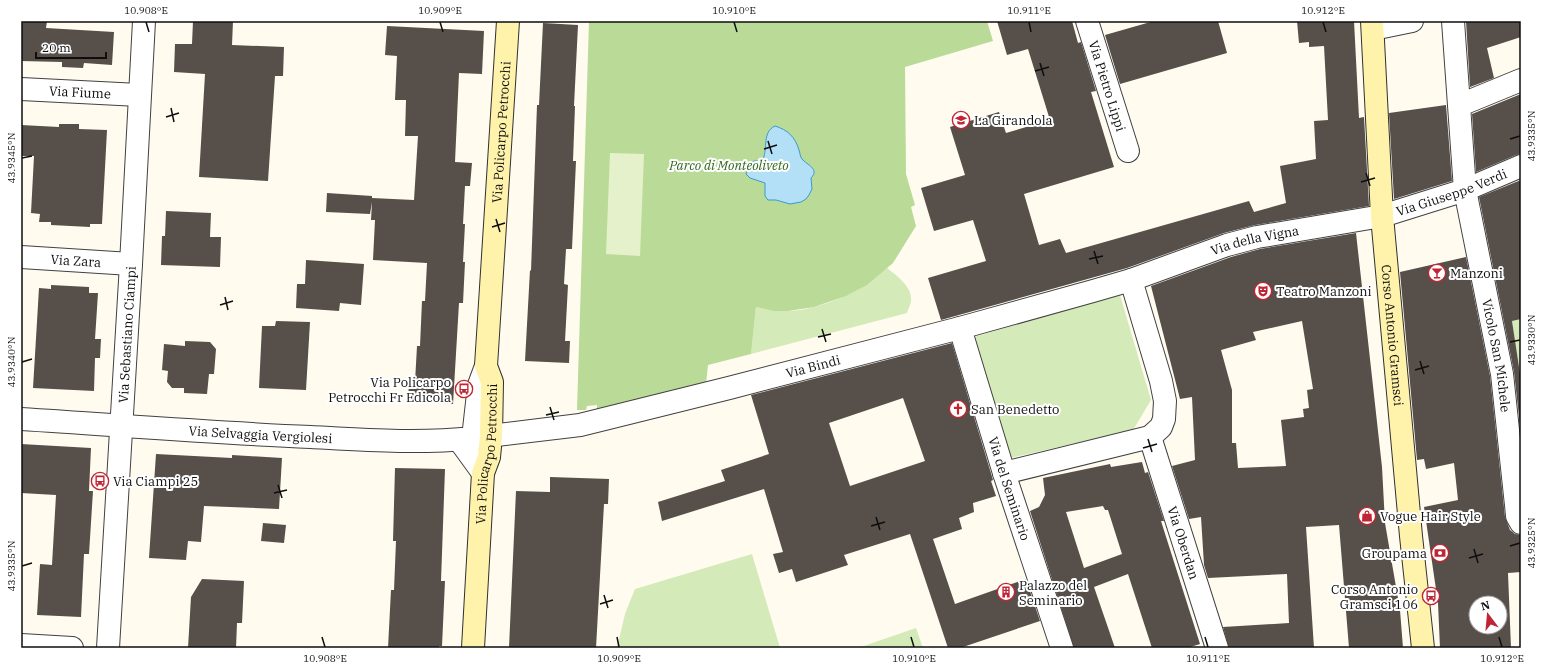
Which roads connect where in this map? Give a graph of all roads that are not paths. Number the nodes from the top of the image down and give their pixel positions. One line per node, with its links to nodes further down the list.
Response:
1 (144, 21): 9 (street, Via Sebastiano Ciampi)
2 (508, 21): 22 (street, Via Policarpo Petrocchi)
3 (1087, 21): 11 (street, Via Pietro Lippi)
4 (1412, 21): 6 (street)
5 (1453, 21): 10 (street, Vicolo San Michele)
6 (1372, 25): 14 (street, Corso Antonio Gramsci)
7 (1521, 80): 10 (street)
8 (21, 90): 9 (street, Via Fiume)
9 (140, 95): 16 (street, Via Sebastiano Ciampi)
10 (1460, 105): 13 (street, Vicolo San Michele)
11 (1128, 151)
12 (1521, 166): 13 (street, Via Giuseppe Verdi)
13 (1465, 190): 14 (street, Via Giuseppe Verdi); 25 (street, Vicolo San Michele)
14 (1382, 216): 17 (street, Via della Vigna); 32 (street, Corso Antonio Gramsci)
15 (21, 257): 16 (street, Via Zara)
16 (131, 264): 20 (street, Via Sebastiano Ciampi)
17 (1131, 280): 18 (street, Via Bindi); 21 (street)
18 (960, 328): 22 (street, Via Bindi); 24 (street, Via del Seminario)
19 (21, 419): 20 (street, Via Selvaggia Vergiolesi)
20 (121, 426): 22 (street, Via Selvaggia Vergiolesi); 28 (street, Via Sebastiano Ciampi)
21 (1150, 437): 24 (street); 31 (street, Via Oberdan)
22 (474, 438): 23 (street); 23 (street, Via Policarpo Petrocchi)
23 (483, 473): 29 (street, Via Policarpo Petrocchi)
24 (1004, 473): 30 (street, Via del Seminario)
25 (1521, 523)
26 (21, 644): 27 (street)
27 (72, 648)
28 (108, 648)
29 (473, 648)
30 (1062, 648)
31 (1217, 648)
32 (1423, 648)

